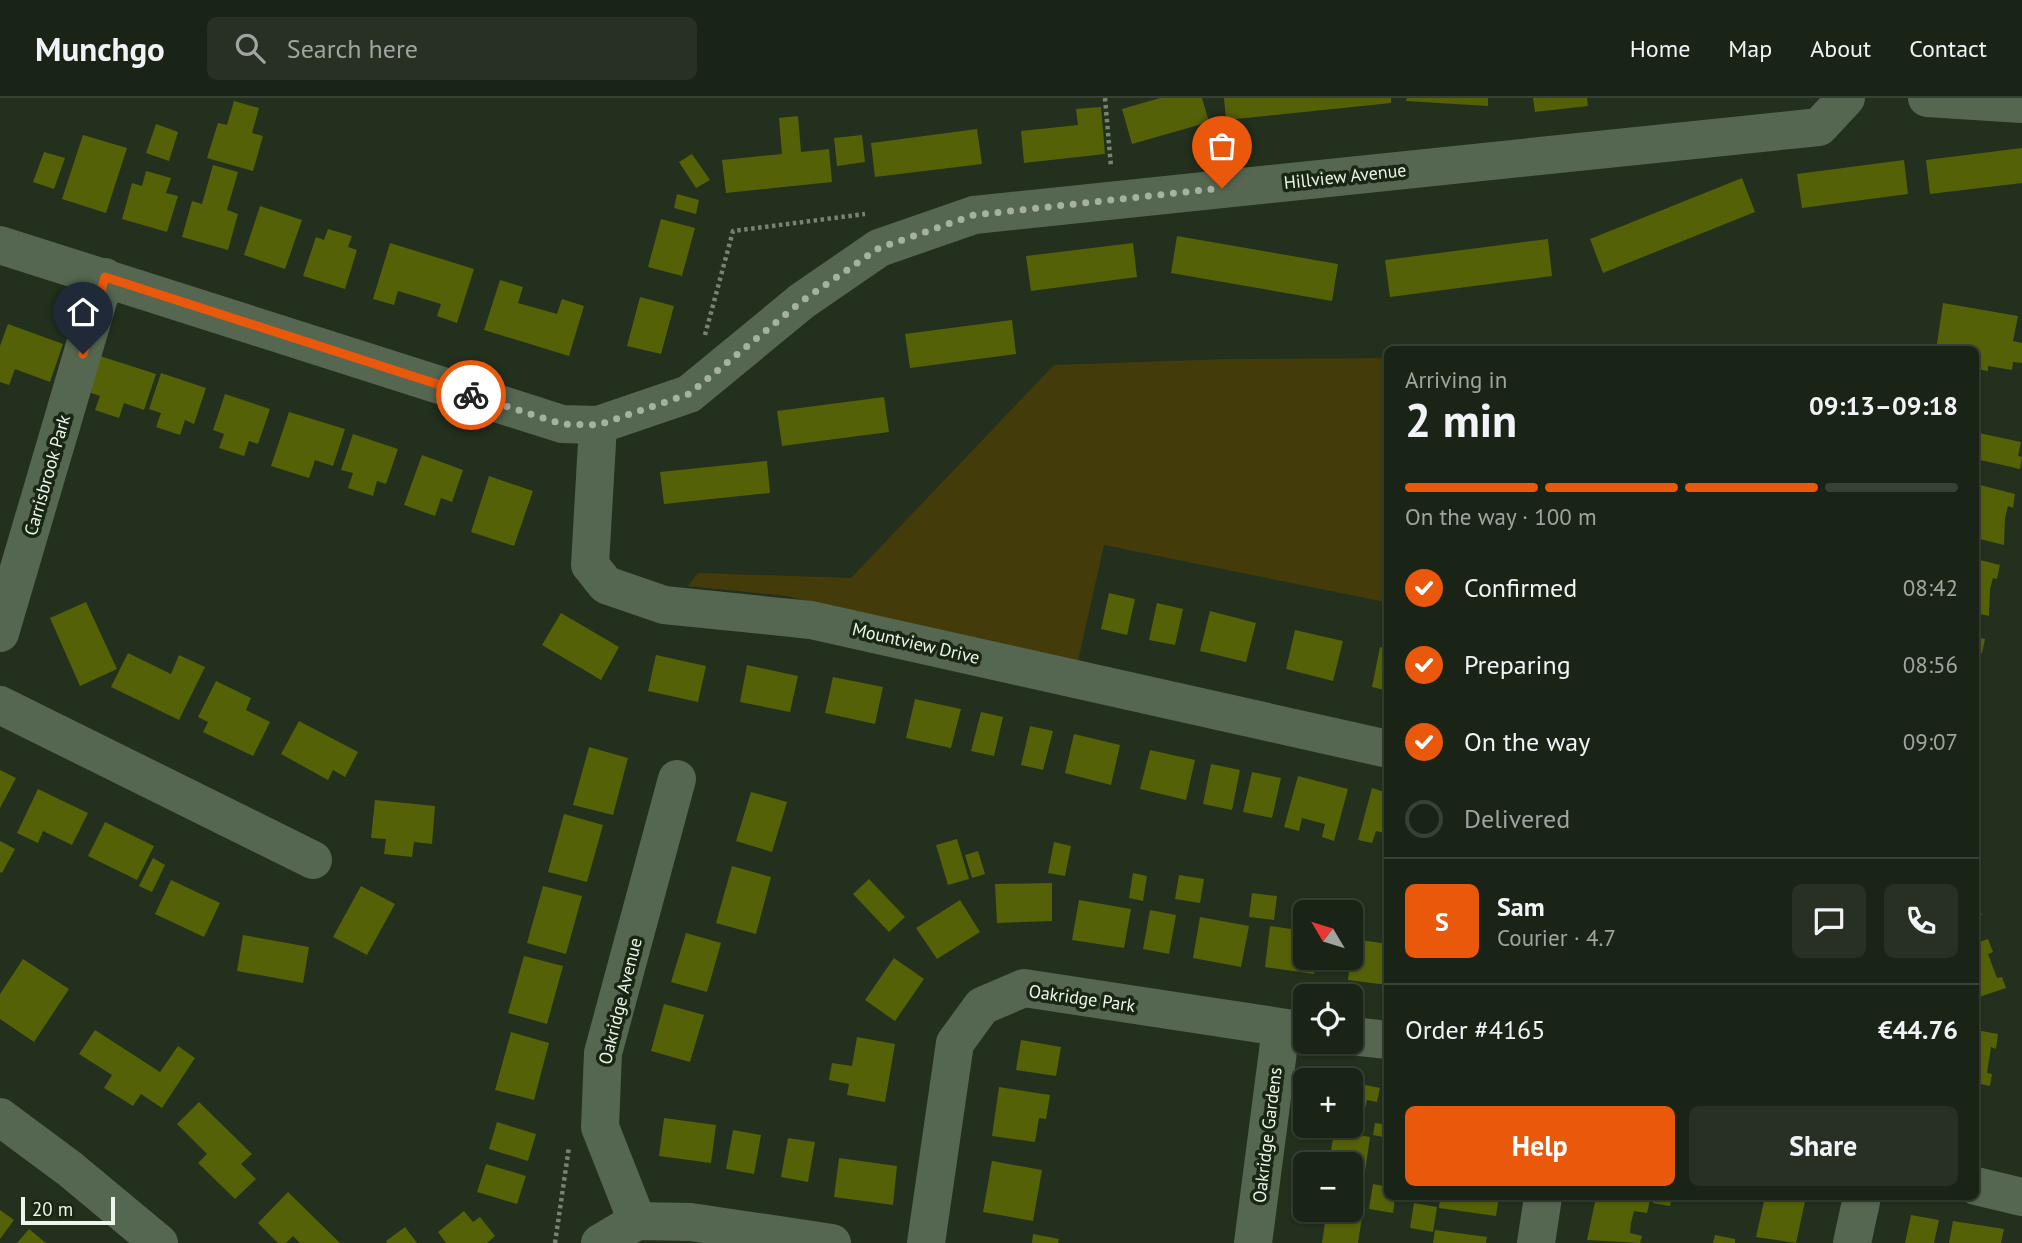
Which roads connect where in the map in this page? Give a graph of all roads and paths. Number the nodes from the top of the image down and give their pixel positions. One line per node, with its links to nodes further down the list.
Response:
1 (1105, 98): 5 (path)
2 (1846, 98): 5 (street, Hillview Avenue)
3 (1927, 98): 4 (street)
4 (2022, 104)
5 (1114, 199): 10 (street, Hillview Avenue)
6 (869, 214): 9 (path)
7 (0, 245): 8 (street)
8 (105, 277): 10 (street); 11 (street, Carrisbrook Park)
9 (703, 344)
10 (598, 425): 13 (street, Mountview Drive)
11 (0, 633)
12 (0, 705): 15 (street)
13 (1384, 748)
14 (677, 779): 20 (street, Oakridge Avenue)
15 (313, 860)
16 (1293, 1029): 30 (street, Oakridge Park); 31 (street, Oakridge Gardens)
17 (1363, 1037): 18 (street)
18 (1384, 1040)
19 (0, 1117): 26 (street)
20 (600, 1128): 25 (street, Oakridge Avenue); 27 (path)
21 (1979, 1187): 22 (street)
22 (2022, 1197)
23 (1543, 1200): 32 (street)
24 (1861, 1200): 33 (street)
25 (637, 1221): 28 (street); 29 (street)
26 (159, 1243)
27 (555, 1243)
28 (600, 1243)
29 (832, 1243)
30 (926, 1243)
31 (1253, 1243)
32 (1536, 1243)
33 (1853, 1243)

